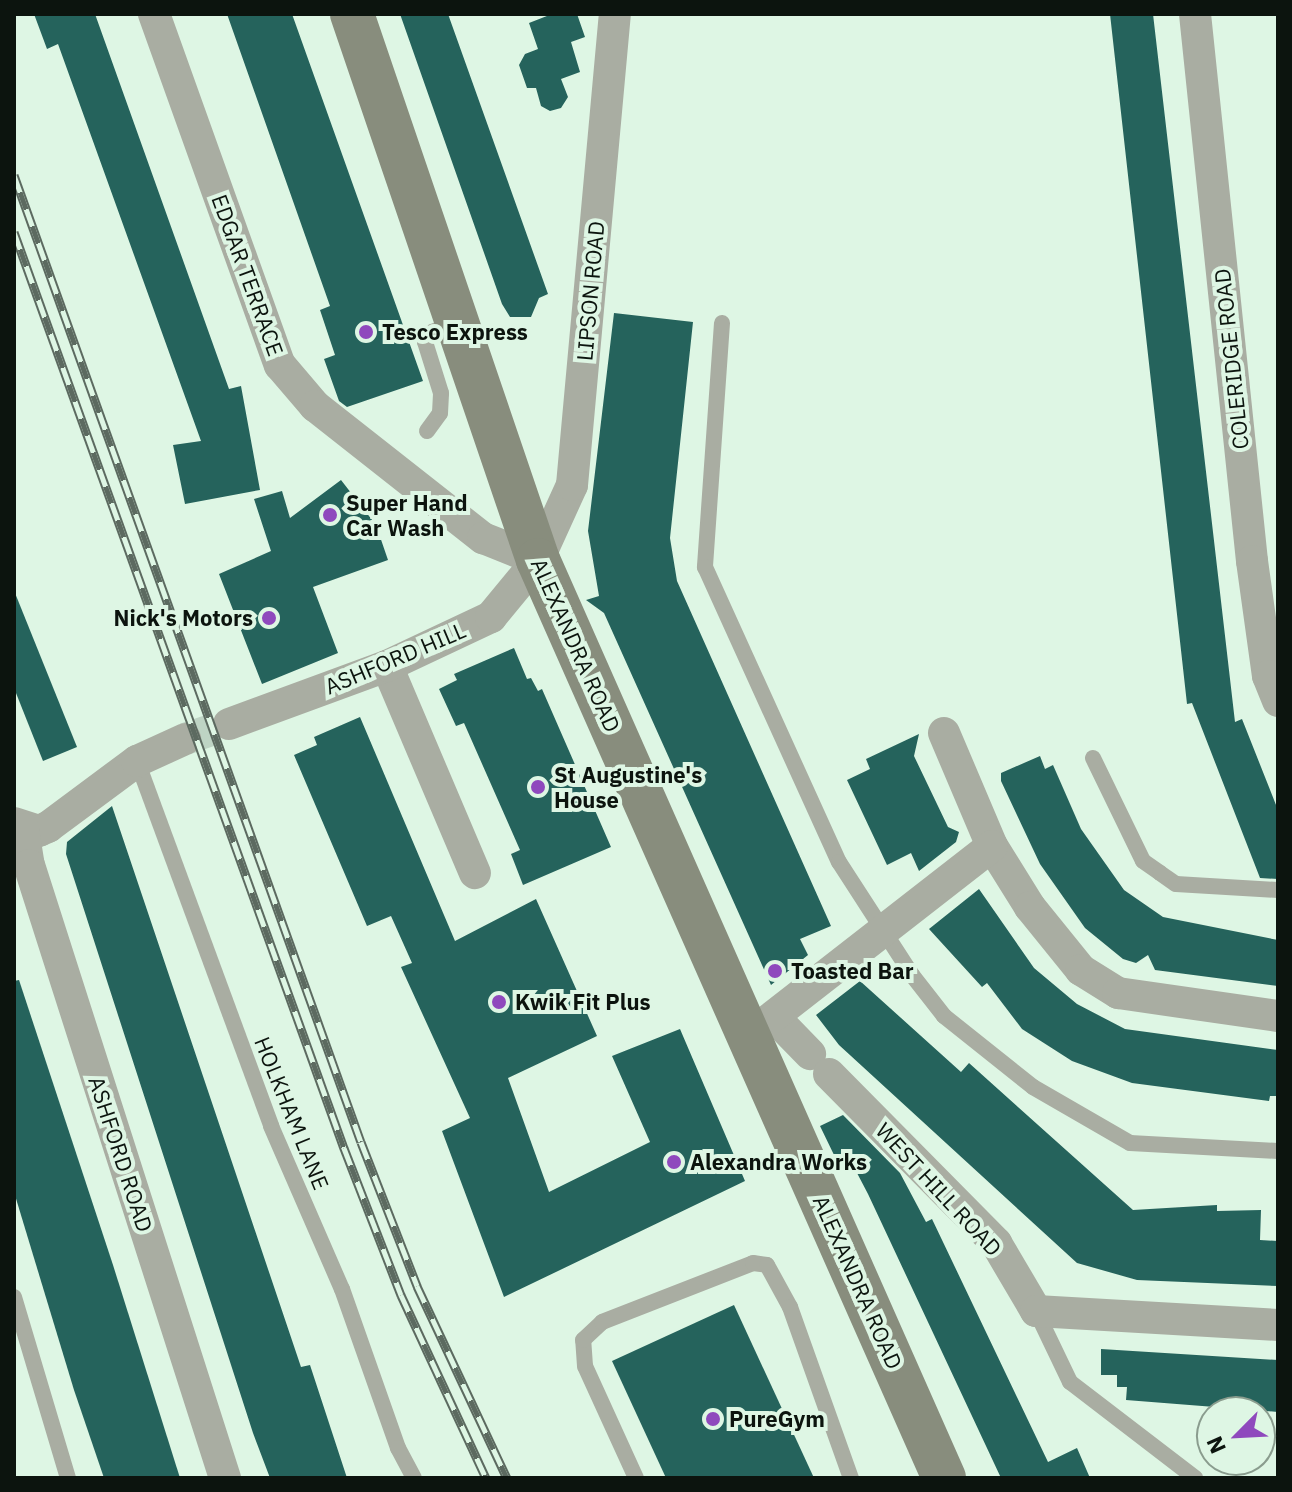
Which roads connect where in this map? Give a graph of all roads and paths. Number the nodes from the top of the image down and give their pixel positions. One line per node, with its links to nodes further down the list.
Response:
1 (154, 14): 8 (street, EDGAR TERRACE)
2 (352, 14): 5 (main road, ALEXANDRA ROAD)
3 (615, 14): 8 (street, LIPSON ROAD)
4 (1195, 14): 10 (street, COLERIDGE ROAD)
5 (457, 322): 7 (lane); 8 (main road, ALEXANDRA ROAD)
6 (722, 323): 20 (lane)
7 (427, 431)
8 (538, 560): 9 (street, ASHFORD HILL); 22 (main road, ALEXANDRA ROAD)
9 (387, 666): 11 (street, ASHFORD HILL); 18 (street)
10 (1275, 684)
11 (229, 724)
12 (944, 733): 17 (street)
13 (185, 739): 15 (street)
14 (1093, 758): 19 (lane)
15 (137, 761): 16 (street); 29 (lane, HOLKHAM LANE)
16 (17, 832): 28 (street, ASHFORD ROAD)
17 (992, 846): 20 (street); 21 (street)
18 (475, 873)
19 (1278, 890)
20 (886, 931): 22 (street); 23 (lane)
21 (1278, 1016)
22 (762, 1027): 25 (street, WEST HILL ROAD); 32 (main road, ALEXANDRA ROAD)
23 (1278, 1151)
24 (14, 1297): 27 (lane)
25 (1036, 1311): 26 (street); 33 (lane)
26 (1278, 1325)
27 (68, 1478)
28 (225, 1478)
29 (414, 1478)
30 (636, 1478): 31 (lane)
31 (851, 1478)
32 (944, 1478)
33 (1195, 1478)

